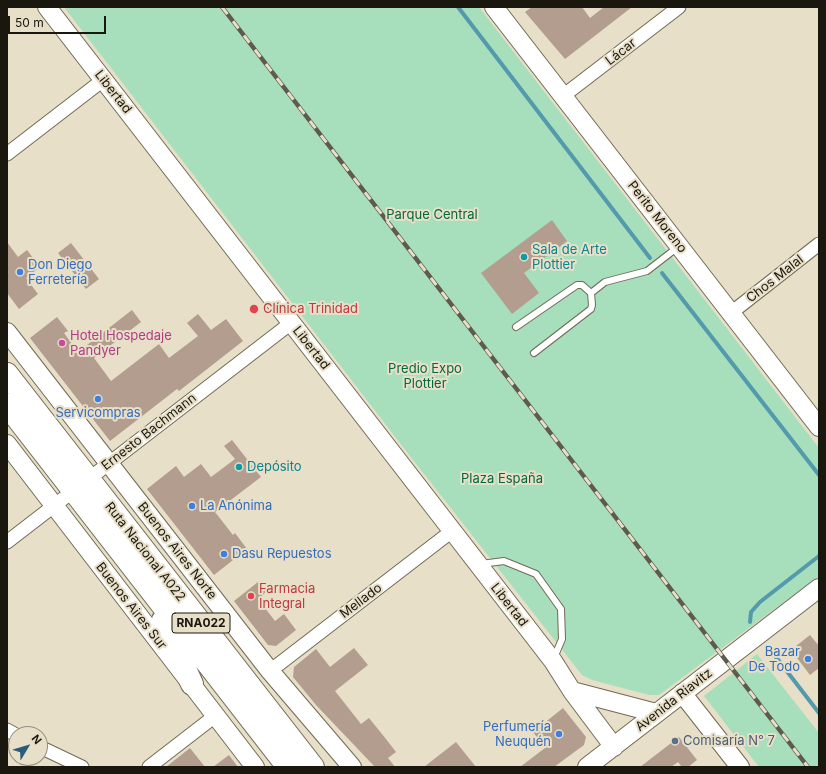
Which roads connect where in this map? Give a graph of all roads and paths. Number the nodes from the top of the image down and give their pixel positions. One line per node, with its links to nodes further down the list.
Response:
1 (47, 7): 4 (main road, Libertad)
2 (494, 7): 5 (main road, Perito Moreno)
3 (679, 7): 5 (street, Lácar)
4 (103, 80): 6 (street); 11 (main road, Libertad)
5 (563, 96): 8 (main road, Perito Moreno)
6 (7, 154)
7 (819, 244): 10 (street, Chos Malal)
8 (679, 246): 9 (lane); 10 (main road, Perito Moreno)
9 (591, 292): 12 (lane); 14 (lane)
10 (731, 313): 17 (main road, Perito Moreno)
11 (291, 322): 19 (street, Ernesto Bachmann); 22 (main road, Libertad)
12 (516, 327)
13 (7, 332): 19 (main road, Buenos Aires Norte)
14 (534, 353)
15 (7, 374): 20 (highway, Ruta Nacional A022 / RNA022)
16 (7, 405): 20 (highway, Ruta Nacional A022 / RNA022)
17 (819, 427)
18 (7, 444): 21 (main road, Buenos Aires Sur)
19 (109, 463): 20 (street, Ernesto Bachmann); 30 (main road, Buenos Aires Norte)
20 (81, 485): 21 (street, Ernesto Bachmann); 25 (highway, Ruta Nacional A022 / RNA022); 43 (highway, Ruta Nacional A022 / RNA022)
21 (54, 506): 23 (street, Ernesto Bachmann); 31 (main road, Buenos Aires Sur)
22 (452, 531): 24 (main road, Libertad); 30 (street, Mellado)
23 (7, 542)
24 (478, 564): 29 (main road, Libertad); 29 (lane)
25 (148, 588): 31 (highway); 42 (highway, Ruta Nacional A022 / RNA022)
26 (819, 588): 28 (main road, Avenida Riavitz)
27 (819, 600): 28 (main road, Avenida Riavitz)
28 (760, 633): 33 (main road, Avenida Riavitz)
29 (553, 661): 32 (main road, Libertad)
30 (270, 671): 44 (main road, Buenos Aires Norte)
31 (192, 684): 36 (main road, Buenos Aires Sur)
32 (572, 691): 34 (main road); 37 (main road, Libertad)
33 (682, 693): 35 (main road, Avenida Riavitz); 46 (main road)
34 (617, 702): 35 (main road); 37 (main road)
35 (656, 713): 37 (main road, Avenida Riavitz)
36 (215, 716): 40 (street); 41 (main road, Buenos Aires Sur)
37 (610, 741): 45 (main road, Avenida Riavitz)
38 (48, 751): 39 (street)
39 (82, 767)
40 (149, 767)
41 (255, 767)
42 (288, 767)
43 (313, 767)
44 (352, 767)
45 (588, 767)
46 (740, 767)

